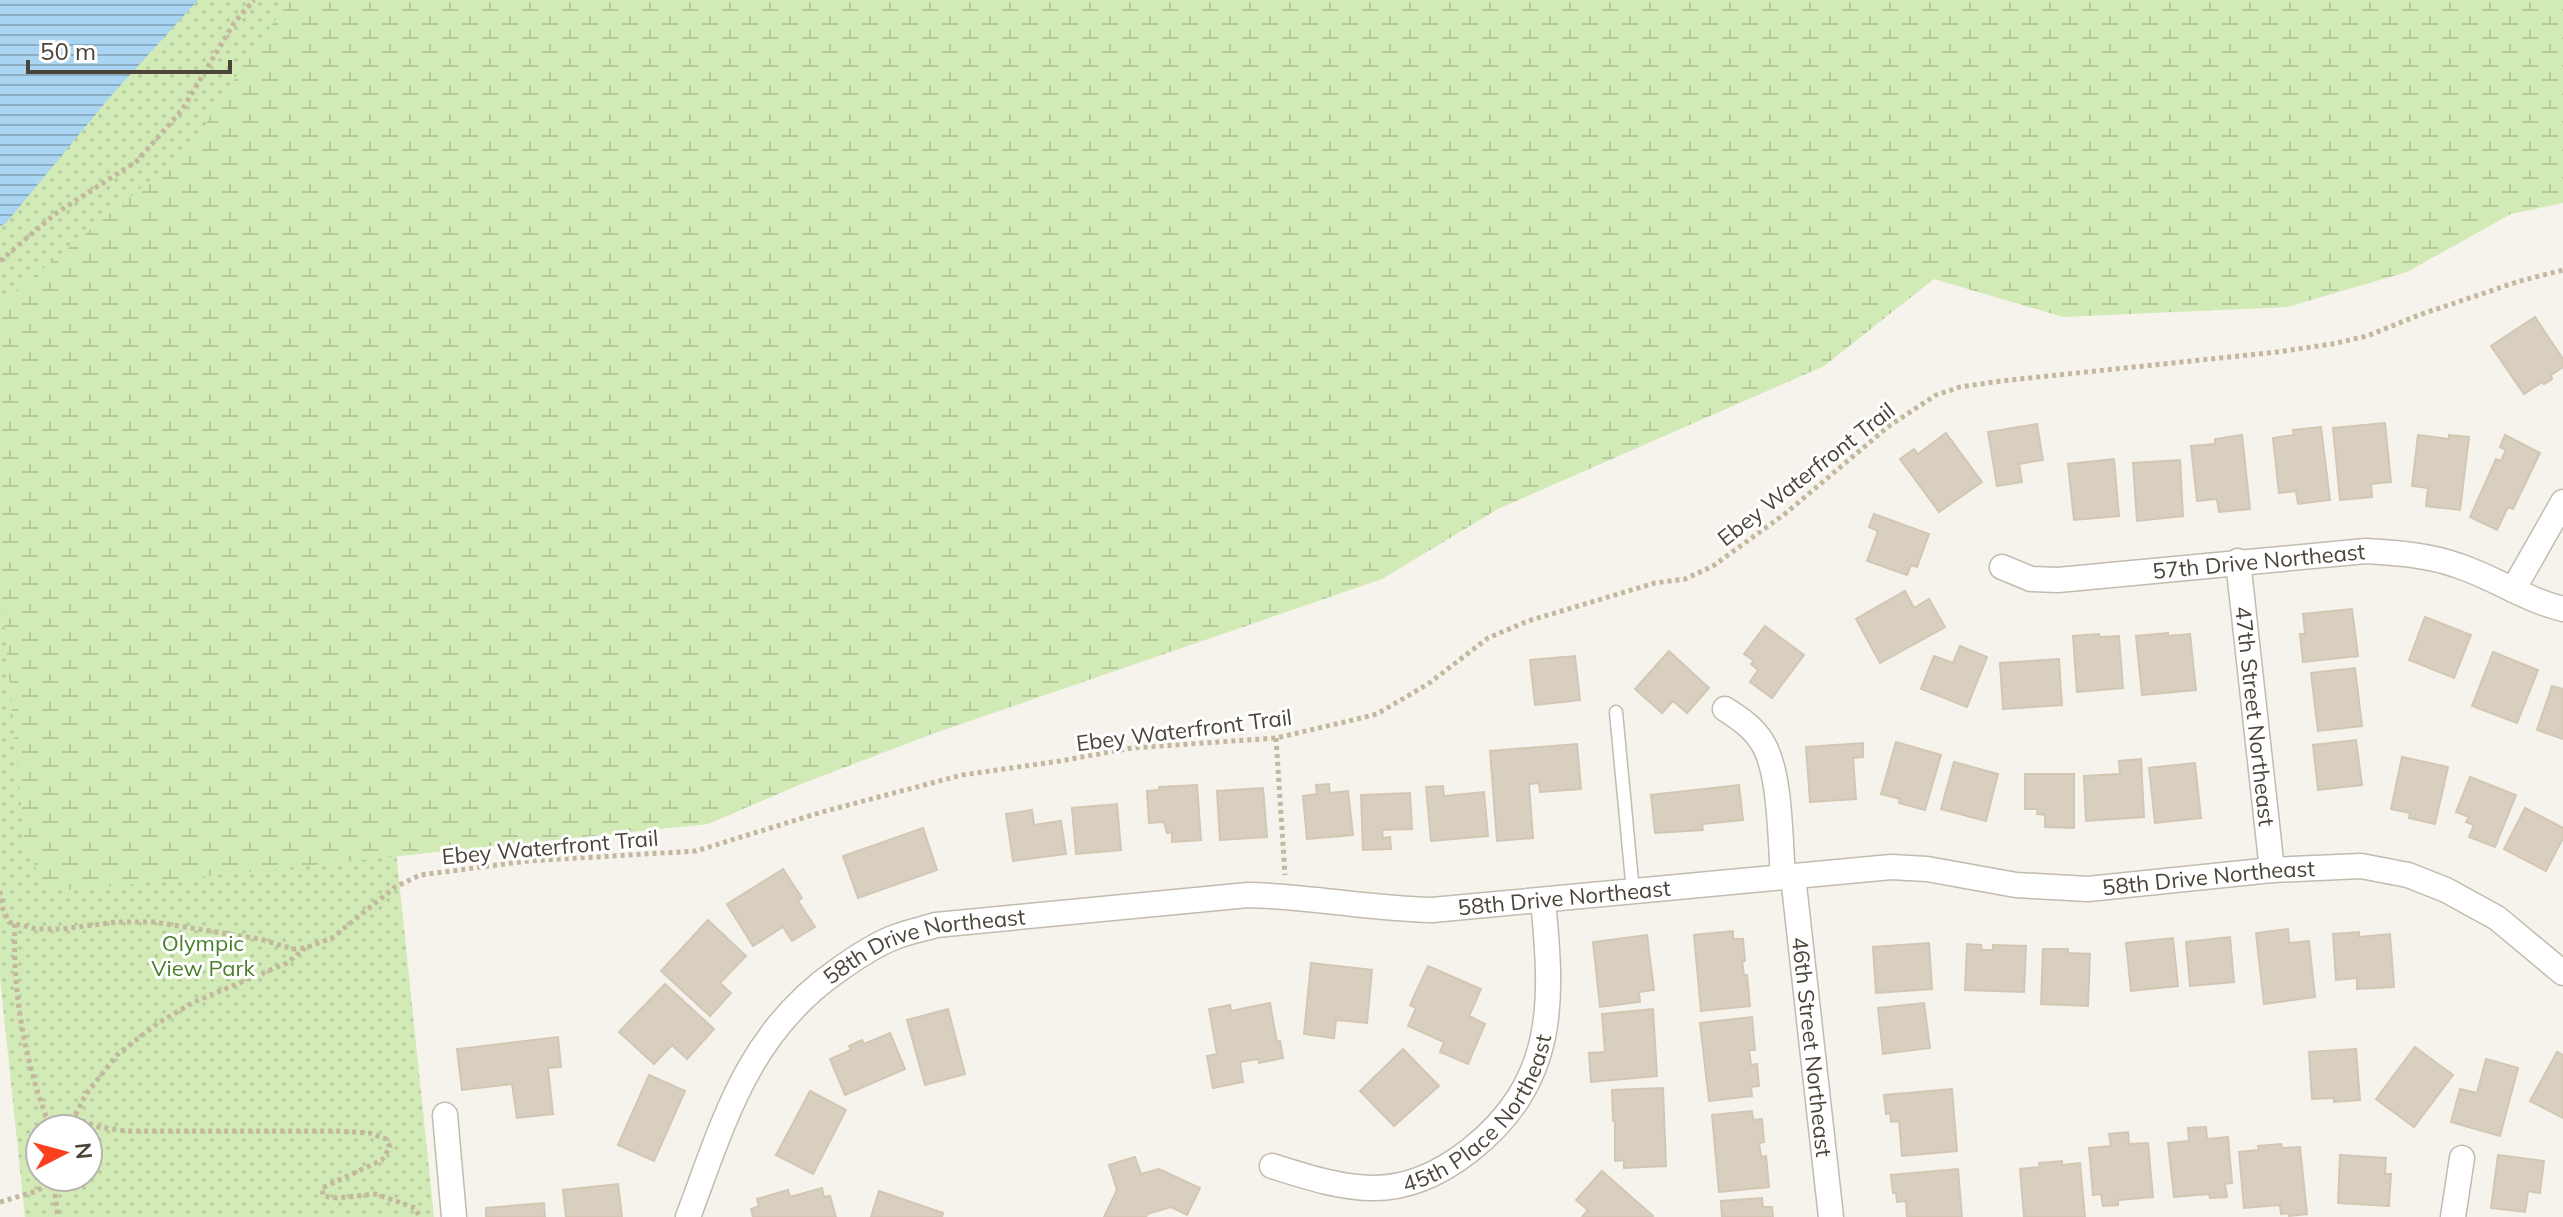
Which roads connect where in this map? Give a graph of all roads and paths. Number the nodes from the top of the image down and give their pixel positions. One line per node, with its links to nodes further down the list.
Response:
1 (254, 0): 2 (path)
2 (0, 261)
3 (2563, 270): 11 (path, Ebey Waterfront Trail)
4 (2563, 502): 7 (street)
5 (2238, 561): 6 (street, 57th Drive Northeast); 7 (street, 57th Drive Northeast); 12 (street, 47th Street Northeast)
6 (2002, 567)
7 (2513, 590): 8 (street, 57th Drive Northeast)
8 (2563, 609)
9 (1725, 709): 13 (street, 46th Street Northeast)
10 (1616, 712): 15 (lane)
11 (1276, 738): 16 (path); 19 (path, Ebey Waterfront Trail)
12 (2272, 870): 13 (street, 58th Drive Northeast); 20 (street, 58th Drive Northeast)
13 (1788, 876): 15 (street, 58th Drive Northeast); 34 (street, 46th Street Northeast)
14 (0, 891): 18 (path)
15 (1633, 892): 17 (street, 58th Drive Northeast)
16 (1284, 896): 17 (street, 58th Drive Northeast); 33 (street, 58th Drive Northeast)
17 (1543, 901): 26 (street, 45th Place Northeast)
18 (15, 924): 19 (path); 21 (path)
19 (305, 948): 22 (path, Ebey Waterfront Trail)
20 (2563, 973)
21 (44, 1113)
22 (76, 1113)
23 (445, 1115): 32 (street)
24 (104, 1128): 31 (path)
25 (2462, 1158): 35 (street)
26 (1272, 1166)
27 (30, 1193): 29 (path)
28 (55, 1193): 30 (path)
29 (0, 1202)
30 (58, 1217)
31 (420, 1217)
32 (454, 1217)
33 (688, 1217)
34 (1831, 1217)
35 (2453, 1217)

